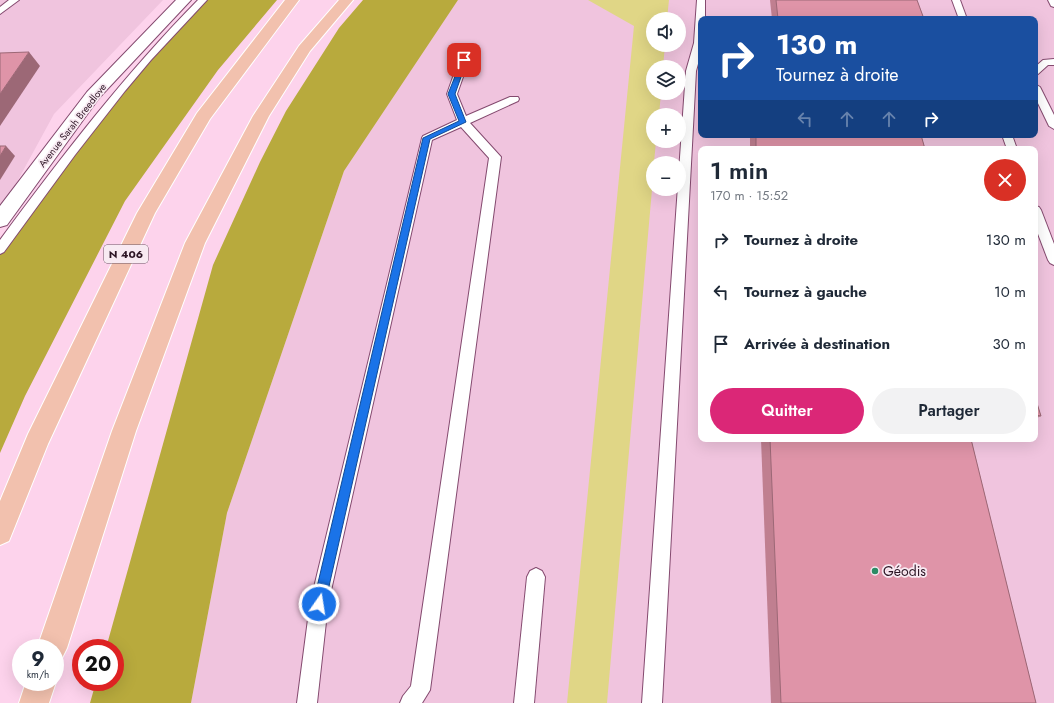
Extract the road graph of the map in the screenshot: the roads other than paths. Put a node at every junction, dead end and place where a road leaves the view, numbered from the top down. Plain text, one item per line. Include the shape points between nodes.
1 (15, 0) edge
2 (184, 0) edge
3 (203, 0) edge
4 (292, 0) edge
5 (346, 0) edge
6 (701, 0) edge
7 (956, 0) edge
8 (1052, 0) edge
9 (1054, 4) edge
10 (0, 11) edge
11 (700, 16) edge
12 (962, 16) edge
13 (698, 46) edge
14 (464, 60) dead end
15 (1054, 62) edge
16 (1038, 69) edge
17 (1038, 93) edge
18 (514, 99) dead end
19 (463, 122) junction
20 (1054, 126) edge
21 (1038, 218) edge
22 (0, 220) edge
23 (0, 249) edge
24 (1054, 260) edge
25 (0, 532) edge
26 (536, 577) dead end
27 (55, 639) edge
28 (38, 691) edge
29 (34, 703) edge
30 (307, 703) edge
31 (410, 703) edge
32 (524, 703) edge
33 (652, 703) edge

1 - 10 lane
2 - 22 main road, Avenue Sarah Breedlove via 93,95
3 - 23 lane via 184,18 91,126
4 - 25 highway, N 406 via 203,117 146,213 37,442
5 - 27 highway via 304,49 261,116 195,244 124,431
6 - 11 lane
7 - 12 lane
8 - 9 lane
13 - 33 lane via 691,71
14 - 19 lane via 452,94
15 - 16 lane via 1046,62
17 - 20 lane
18 - 19 lane
19 - 30 lane via 426,138 319,604
19 - 31 lane via 495,157 420,690
21 - 24 lane
26 - 32 lane
28 - 29 highway

